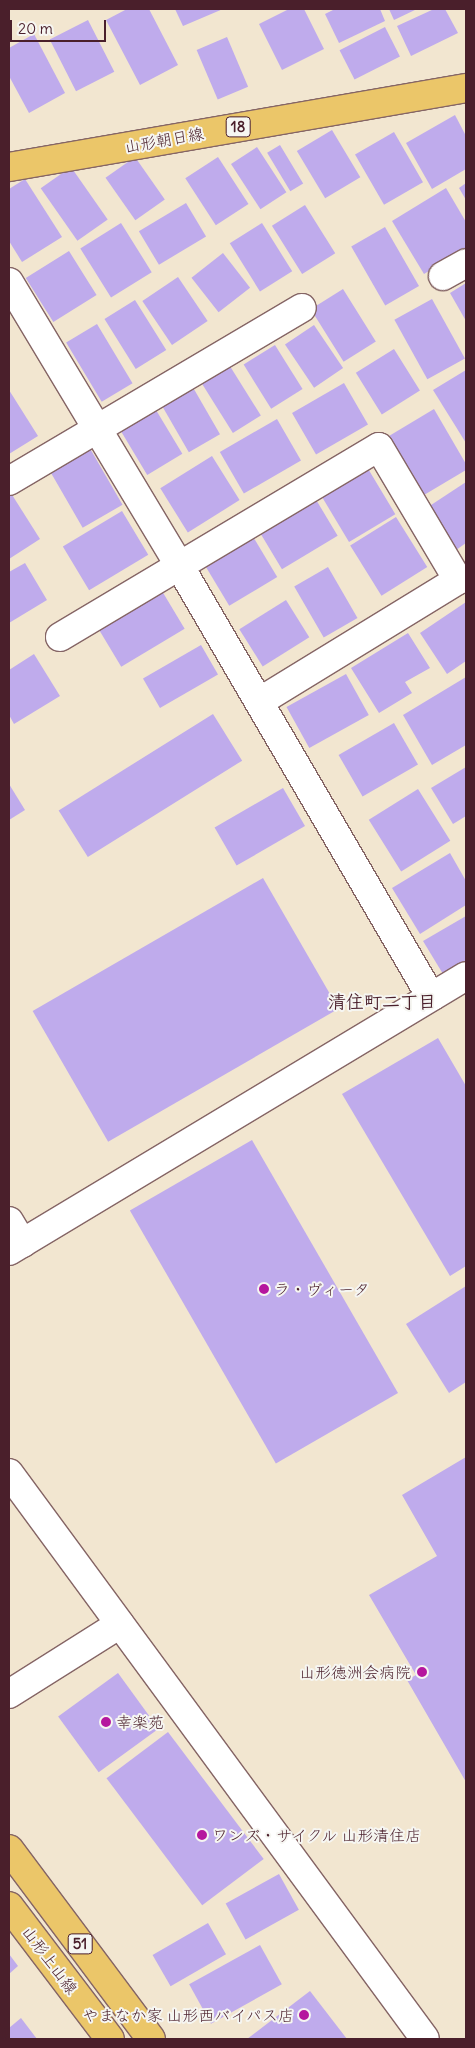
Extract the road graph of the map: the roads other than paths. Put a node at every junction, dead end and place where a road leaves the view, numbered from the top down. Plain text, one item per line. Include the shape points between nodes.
1 (466, 88) edge
2 (9, 166) edge
3 (9, 282) edge
4 (302, 308) dead end
5 (96, 429) junction
6 (9, 481) edge
7 (179, 565) junction
8 (60, 637) dead end
9 (259, 702) junction
10 (466, 976) edge
11 (431, 997) junction
12 (13, 1238) edge
13 (9, 1474) edge
14 (120, 1624) junction
15 (9, 1694) edge
16 (9, 1849) edge
17 (9, 1906) edge
18 (110, 2039) edge
19 (151, 2039) edge
20 (425, 2039) edge

1 - 2 main road, 山形朝日線 / 18
3 - 5 street
4 - 5 street
5 - 6 street
5 - 7 street
7 - 8 street
7 - 9 street
7 - 9 street via 379,447 458,580
9 - 11 street
10 - 11 street
11 - 12 street
13 - 14 street
14 - 15 street
14 - 20 street
16 - 19 main road, 山形上山線 / 51
17 - 18 main road, 山形上山線 / 51

